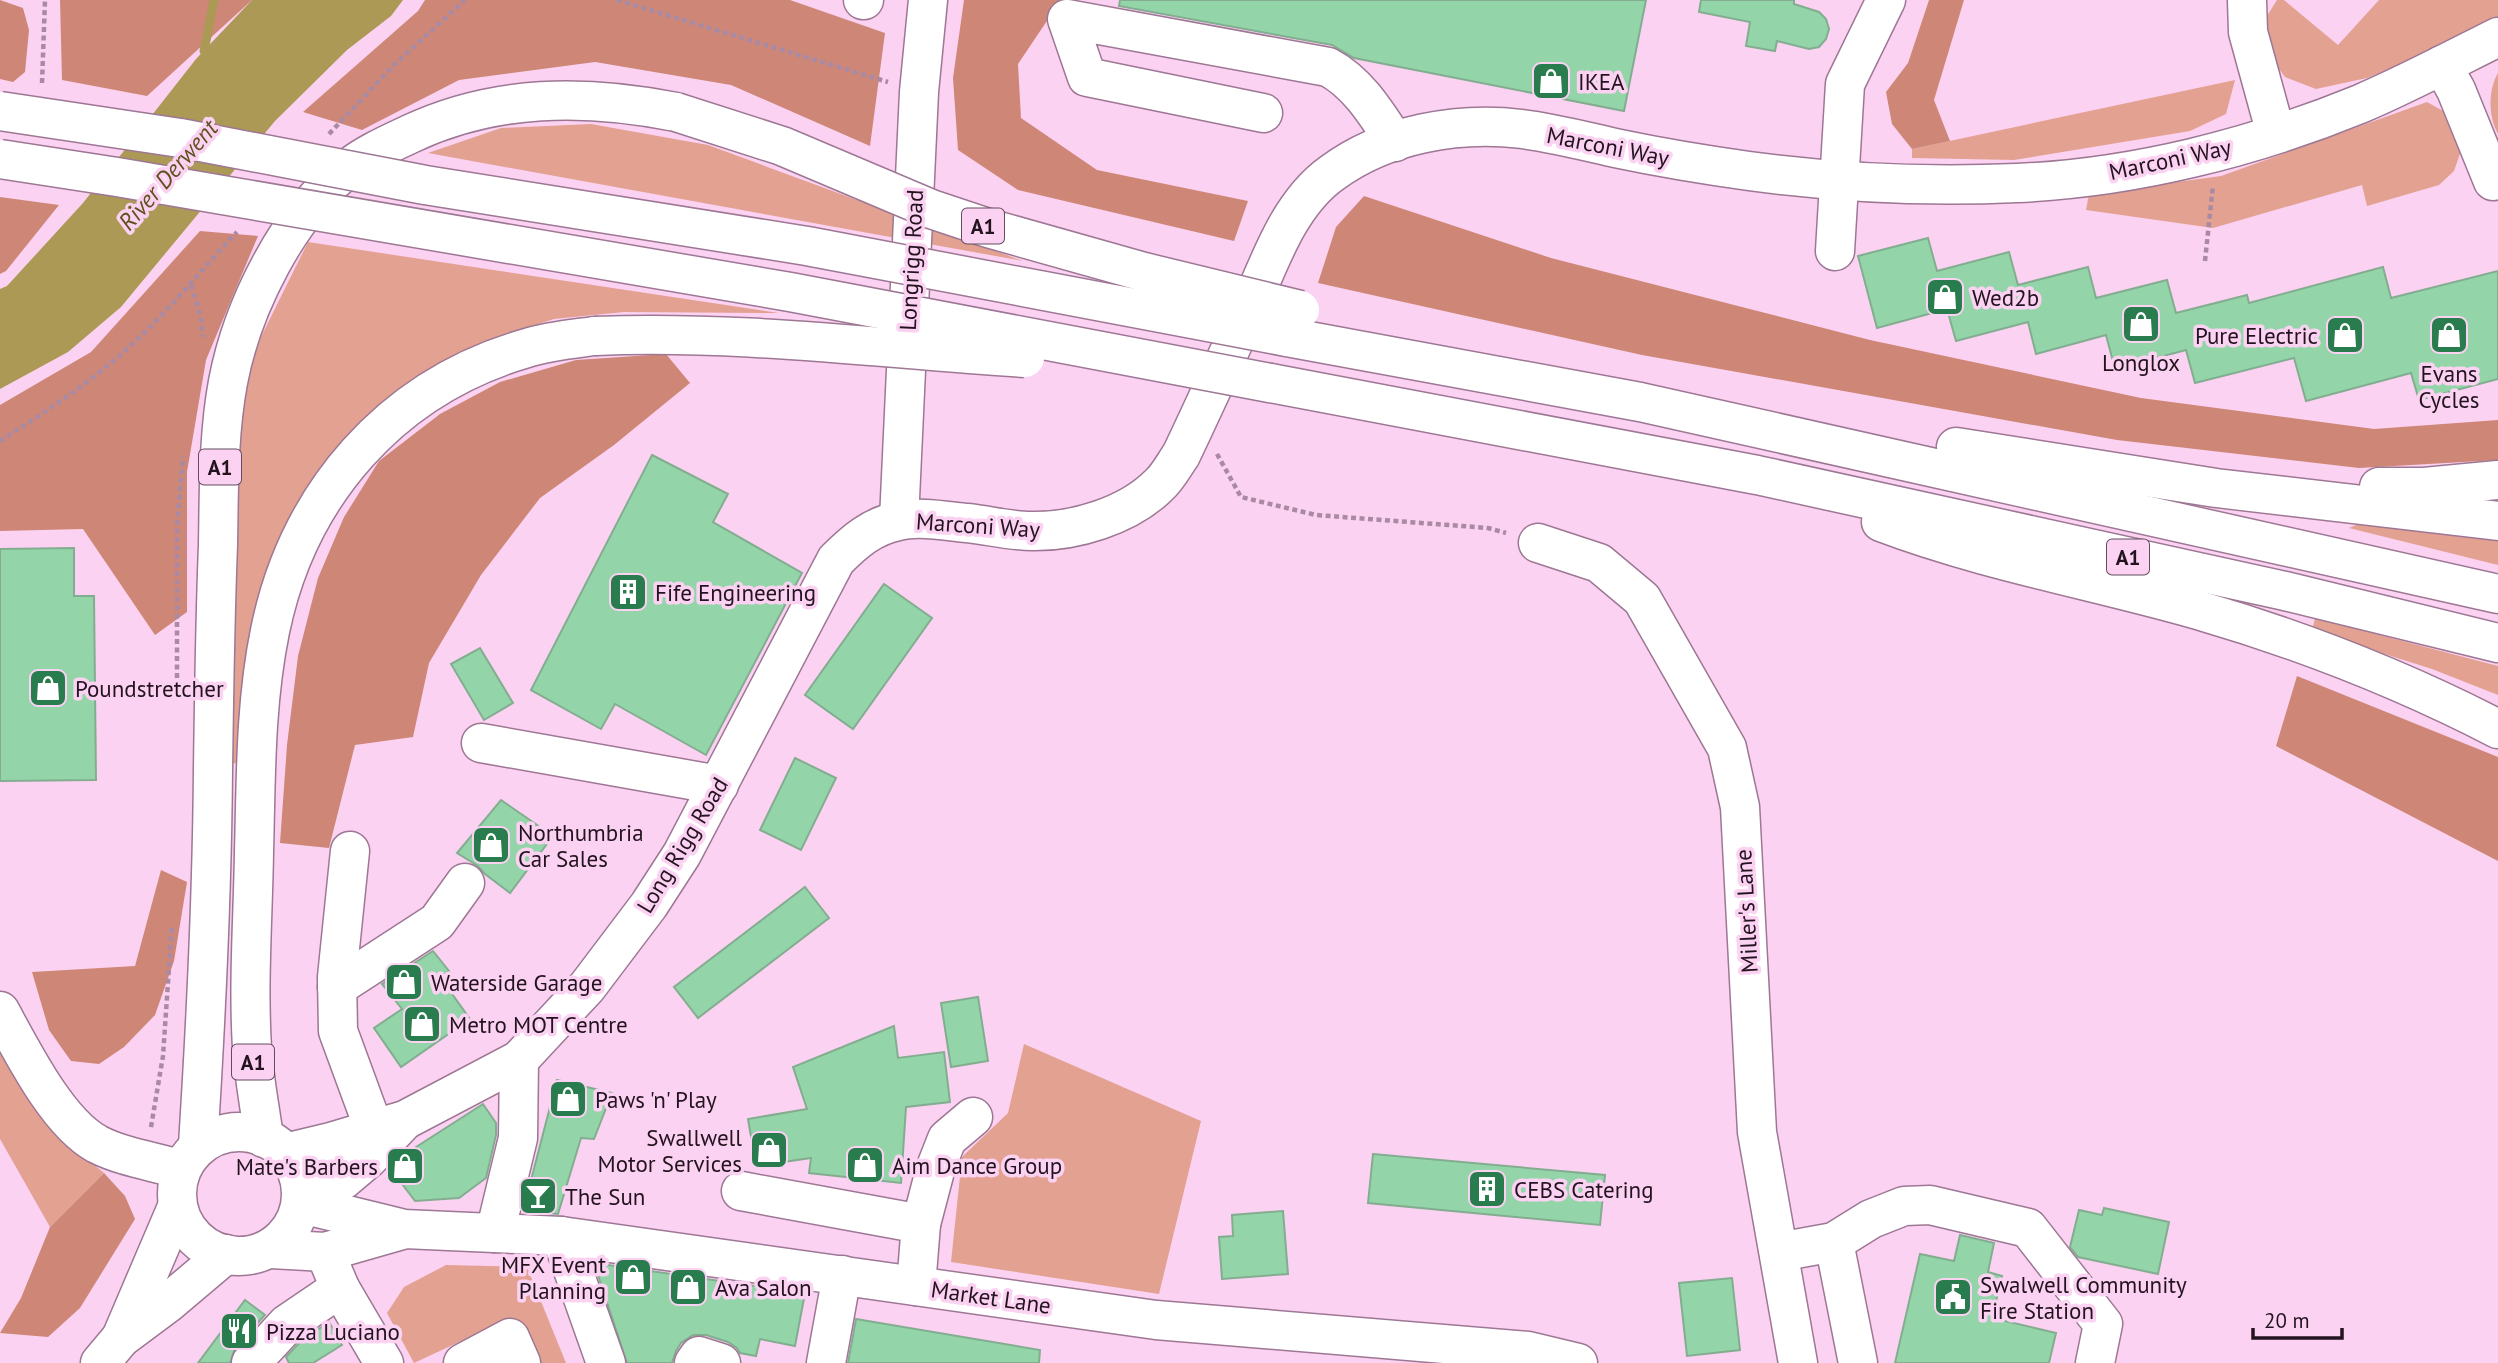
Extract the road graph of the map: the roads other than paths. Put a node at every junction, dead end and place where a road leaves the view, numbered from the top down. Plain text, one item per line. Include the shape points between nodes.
1 (928, 0) edge
2 (1886, 0) edge
3 (2247, 0) edge
4 (1068, 9) edge
5 (2498, 37) edge
6 (2442, 65) junction
7 (0, 111) edge
8 (1263, 113) dead end
9 (2276, 134) junction
10 (1395, 142) junction
11 (0, 159) edge
12 (2493, 181) dead end
13 (1839, 182) junction
14 (1835, 251) dead end
15 (1293, 323) junction
16 (1188, 368) junction
17 (1808, 439) junction
18 (1757, 475) junction
19 (2498, 480) edge
20 (2216, 488) junction
21 (900, 520) junction
22 (2498, 521) edge
23 (1538, 543) road end
24 (2498, 594) edge
25 (2498, 643) edge
26 (2498, 729) edge
27 (481, 743) dead end
28 (719, 785) junction
29 (350, 851) dead end
30 (465, 883) dead end
31 (337, 987) junction
32 (0, 1011) edge
33 (519, 1060) junction
34 (974, 1116) dead end
35 (390, 1124) junction
36 (274, 1145) junction
37 (189, 1157) junction
38 (741, 1191) dead end
39 (302, 1200) junction
40 (177, 1207) junction
41 (921, 1224) junction
42 (404, 1229) junction
43 (495, 1233) junction
44 (561, 1236) junction
45 (1834, 1242) junction
46 (271, 1249) junction
47 (325, 1252) junction
48 (1779, 1252) junction
49 (226, 1254) junction
50 (842, 1275) junction
51 (916, 1286) junction
52 (341, 1288) junction
53 (107, 1356) edge
54 (382, 1362) edge
55 (251, 1363) edge
56 (463, 1363) edge
57 (521, 1363) edge
58 (606, 1363) edge
59 (694, 1363) edge
60 (721, 1363) edge
61 (826, 1363) edge
62 (1578, 1363) edge
63 (1798, 1363) edge
64 (1858, 1363) edge
65 (2095, 1363) edge

1 - 21 main road, Longrigg Road via 919,92
2 - 13 main road via 1845,84
3 - 9 main road via 2248,32
4 - 8 main road via 1087,77
4 - 10 main road via 1328,67 1345,76
5 - 6 main road, Marconi Way
6 - 9 main road, Marconi Way via 2358,105
6 - 12 main road
7 - 15 main road, A1, bridge via 180,138 425,185
9 - 13 main road, Marconi Way via 2133,169 2065,179 1969,185
10 - 13 main road, Marconi Way via 1466,127 1524,129 1669,159
10 - 21 main road, Marconi Way via 1358,156 1307,195 1283,235 1181,455 1160,485 1139,501 1083,525 1054,530
11 - 16 main road, A1, bridge via 790,292
13 - 14 main road
15 - 17 main road, A1
15 - 37 main road, A1, bridge via 1144,272 931,209 782,146 676,112 610,101 524,101 418,130 357,162 321,195 279,250 253,298 229,380 221,442 208,996
16 - 18 main road, A1, bridge
16 - 36 main road, A1, bridge via 727,336 595,336 539,345 496,359 442,385 387,424 343,468 309,521 270,630 257,719 252,1044
17 - 20 main road via 1927,443
17 - 24 main road, A1
18 - 25 main road, A1 via 2285,591
18 - 26 main road via 1932,541 2198,610 2305,645
19 - 20 main road via 2424,487
20 - 22 main road
21 - 28 main road, Long Rigg Road via 864,534 836,560
23 - 48 main road, Miller's Lane via 1599,563 1642,599 1727,748 1740,807 1757,1132
27 - 28 main road
28 - 33 main road, Long Rigg Road via 649,905 587,987
29 - 31 main road
30 - 31 main road via 437,922
31 - 35 main road via 338,1031
32 - 37 main road via 61,1112 95,1143 114,1152
33 - 35 main road, Long Rigg Road
33 - 43 main road via 518,1138
34 - 41 main road via 947,1139
35 - 36 main road via 331,1142
35 - 39 main road via 369,1158 343,1180
36 - 37 main road via 247,1133 230,1132 213,1137
36 - 39 main road via 298,1175
37 - 40 main road via 175,1194
38 - 41 main road
39 - 42 main road, Market Lane
39 - 46 main road via 296,1225
40 - 49 main road via 193,1235
40 - 53 main road
41 - 51 main road
42 - 43 main road, Market Lane
42 - 47 main road, Market Lane
43 - 44 main road, Market Lane
44 - 50 main road, Market Lane
44 - 58 main road
45 - 48 main road
45 - 64 main road
45 - 65 main road via 1871,1219 1904,1206 1930,1205 2028,1228 2103,1324
46 - 47 main road, Market Lane
46 - 49 main road
47 - 52 main road
48 - 63 main road, Miller's Lane
49 - 53 main road
50 - 51 main road, Market Lane
50 - 61 main road
51 - 62 main road, Market Lane via 1156,1320 1528,1351
52 - 54 main road
52 - 55 main road via 287,1324
56 - 57 main road via 510,1338
59 - 60 main road via 699,1356

